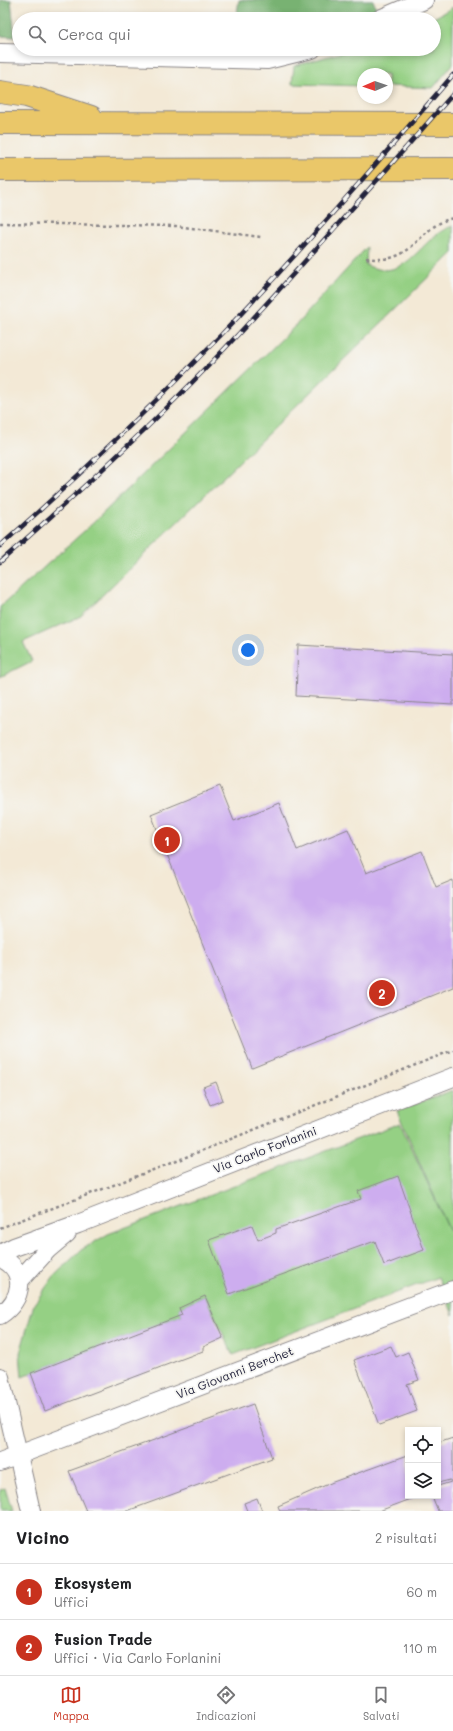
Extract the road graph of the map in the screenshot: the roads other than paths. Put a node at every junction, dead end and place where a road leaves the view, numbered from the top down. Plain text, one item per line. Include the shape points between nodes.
1 (424, 0) edge
2 (396, 12) edge
3 (0, 53) edge
4 (12, 53) edge
5 (114, 56) edge
6 (283, 56) edge
7 (0, 92) edge
8 (0, 123) edge
9 (110, 123) junction
10 (453, 124) edge
11 (453, 169) edge
12 (0, 170) edge
13 (453, 1077) edge
14 (78, 1224) junction
15 (0, 1254) edge
16 (0, 1258) edge
17 (18, 1281) junction
18 (453, 1290) edge
19 (0, 1315) edge
20 (0, 1377) edge
21 (18, 1455) junction
22 (0, 1462) edge
23 (31, 1511) edge

1 - 2 street
3 - 4 street
5 - 6 street via 267,60
7 - 9 highway via 27,96
8 - 9 highway
9 - 10 highway
11 - 12 highway
13 - 14 street, Via Carlo Forlanini
14 - 15 street, Via Carlo Forlanini
14 - 17 street, Via Carlo Forlanini via 48,1249
16 - 17 street via 6,1260 14,1269
17 - 19 street via 20,1290 16,1300
18 - 21 street, Via Giovanni Berchet
20 - 21 street
21 - 22 street, Via Giovanni Berchet
21 - 23 street

